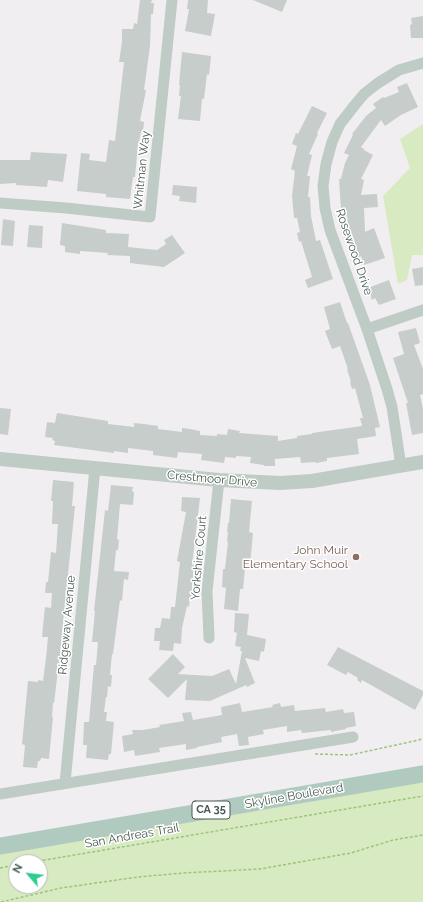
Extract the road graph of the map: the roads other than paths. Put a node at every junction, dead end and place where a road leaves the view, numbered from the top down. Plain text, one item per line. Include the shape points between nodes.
1 (172, 0) edge
2 (423, 63) edge
3 (0, 203) edge
4 (423, 310) edge
5 (367, 329) junction
6 (0, 459) edge
7 (423, 462) edge
8 (401, 466) junction
9 (95, 468) junction
10 (219, 480) junction
11 (209, 638) dead end
12 (353, 737) dead end
13 (423, 774) edge
14 (65, 784) junction
15 (0, 794) edge
16 (0, 846) edge

1 - 3 street, Whitman Way via 150,217
2 - 5 street, Rosewood Drive via 400,70 364,94 340,124 326,164 323,186 330,230
4 - 5 street
5 - 8 street, Rosewood Drive via 392,407
6 - 9 street, Crestmoor Drive
7 - 8 street, Crestmoor Drive
8 - 10 street, Crestmoor Drive via 312,481 273,483
9 - 10 street, Crestmoor Drive
9 - 14 street, Ridgeway Avenue
10 - 11 street, Yorkshire Court via 207,591
12 - 14 street
13 - 16 main road, Skyline Boulevard / CA 35
14 - 15 street

